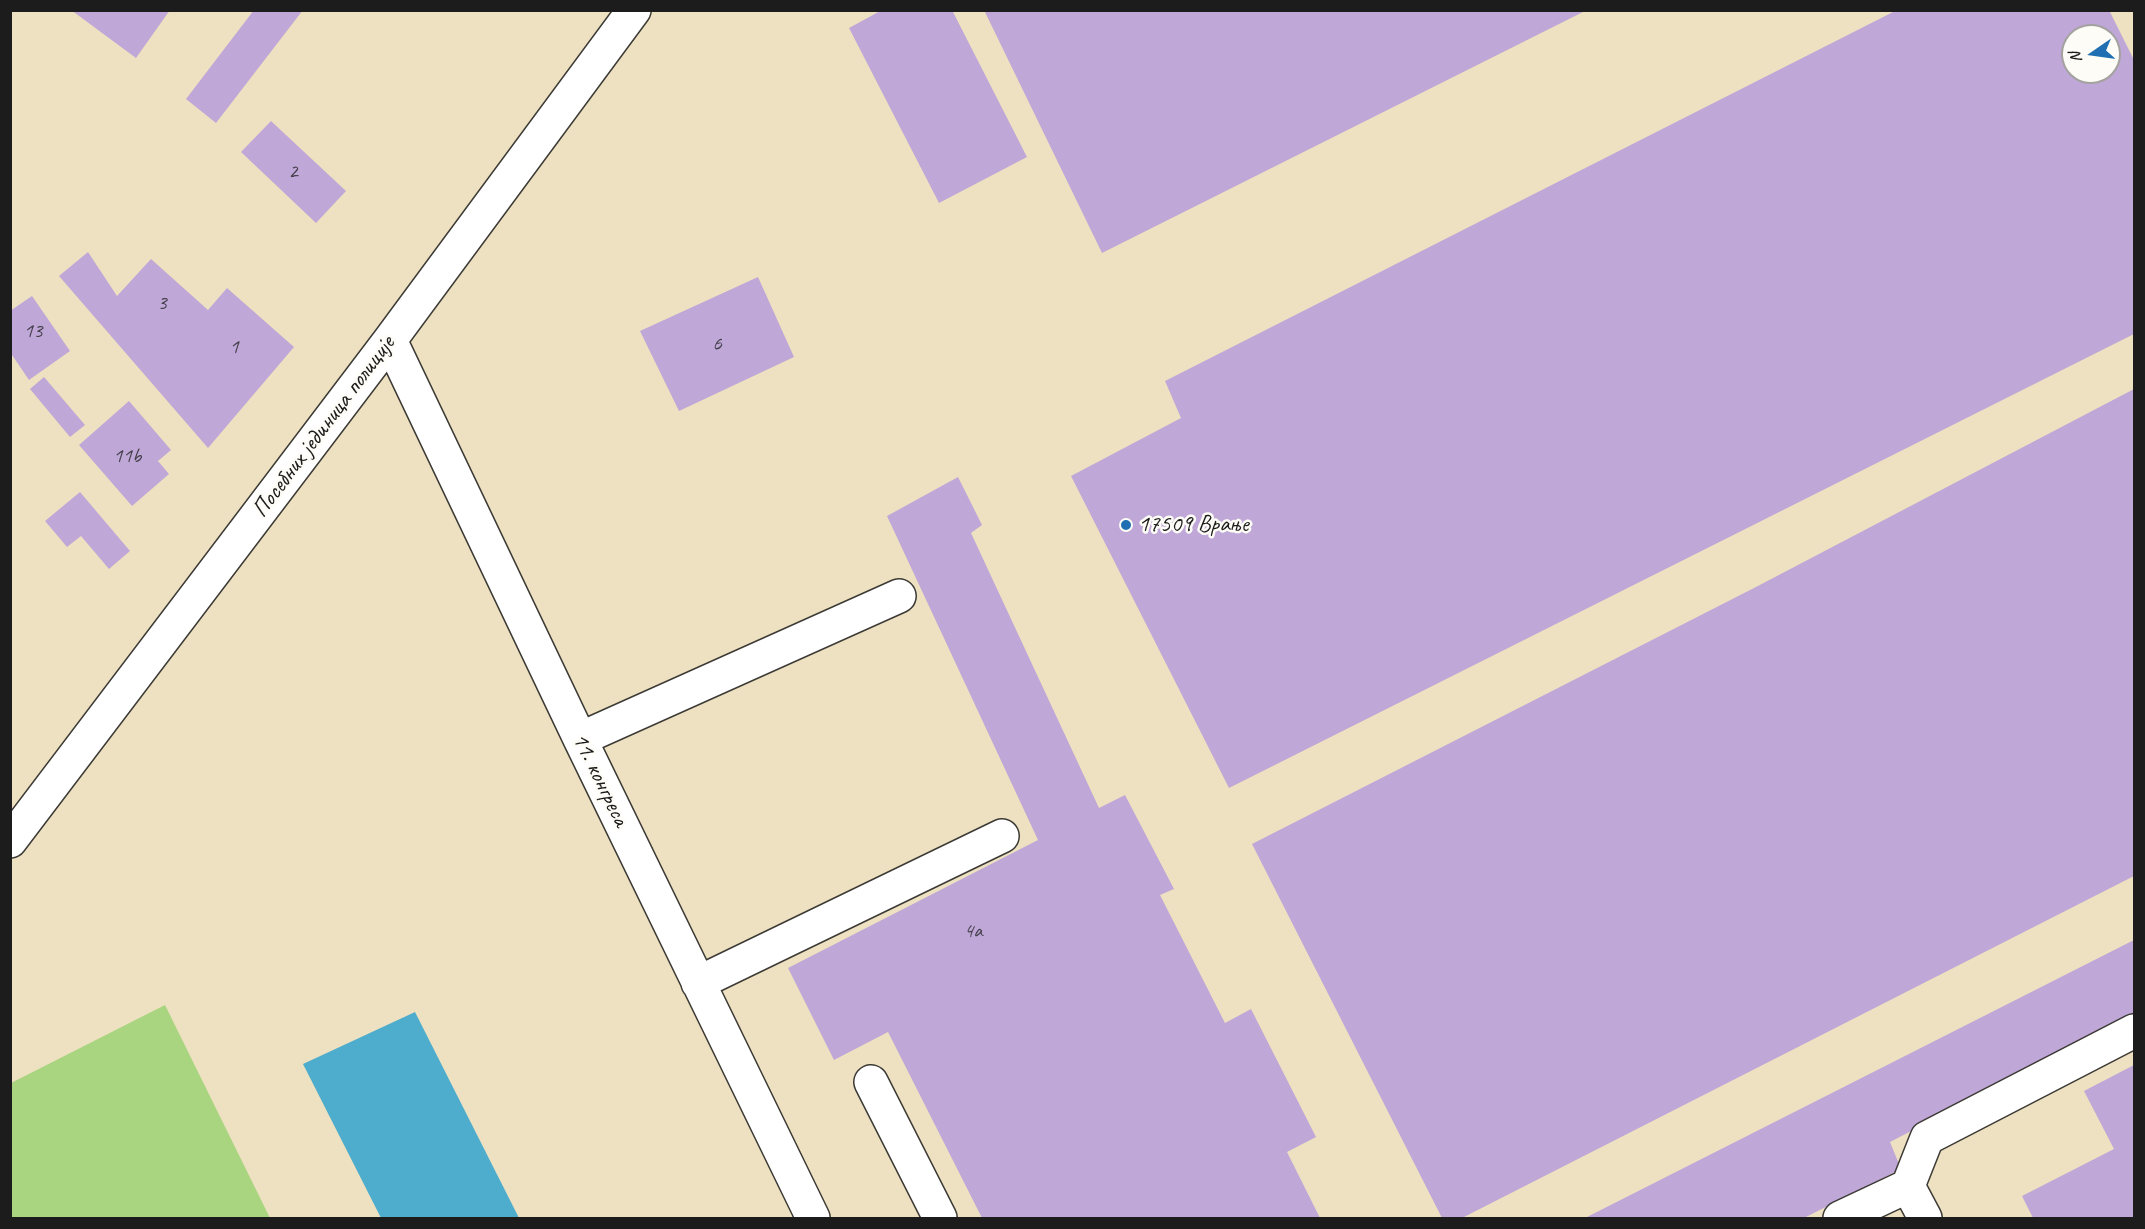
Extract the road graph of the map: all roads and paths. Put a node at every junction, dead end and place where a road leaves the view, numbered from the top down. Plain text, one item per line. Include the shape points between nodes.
1 (634, 10) edge
2 (390, 340) junction
3 (899, 596) dead end
4 (580, 739) junction
5 (1002, 836) dead end
6 (10, 841) edge
7 (698, 983) junction
8 (2134, 1031) edge
9 (871, 1082) dead end
10 (1908, 1186) junction
11 (813, 1218) edge
12 (940, 1218) edge
13 (1840, 1218) edge
14 (1925, 1218) edge

1 - 2 street, Посебних јединица полиције
2 - 4 street, 11. конгреса
2 - 6 street, Посебних јединица полиције
3 - 4 street
4 - 7 street, 11. конгреса
5 - 7 street
7 - 11 street, 11. конгреса
8 - 10 street via 1927,1138
9 - 12 street
10 - 13 street
10 - 14 street

